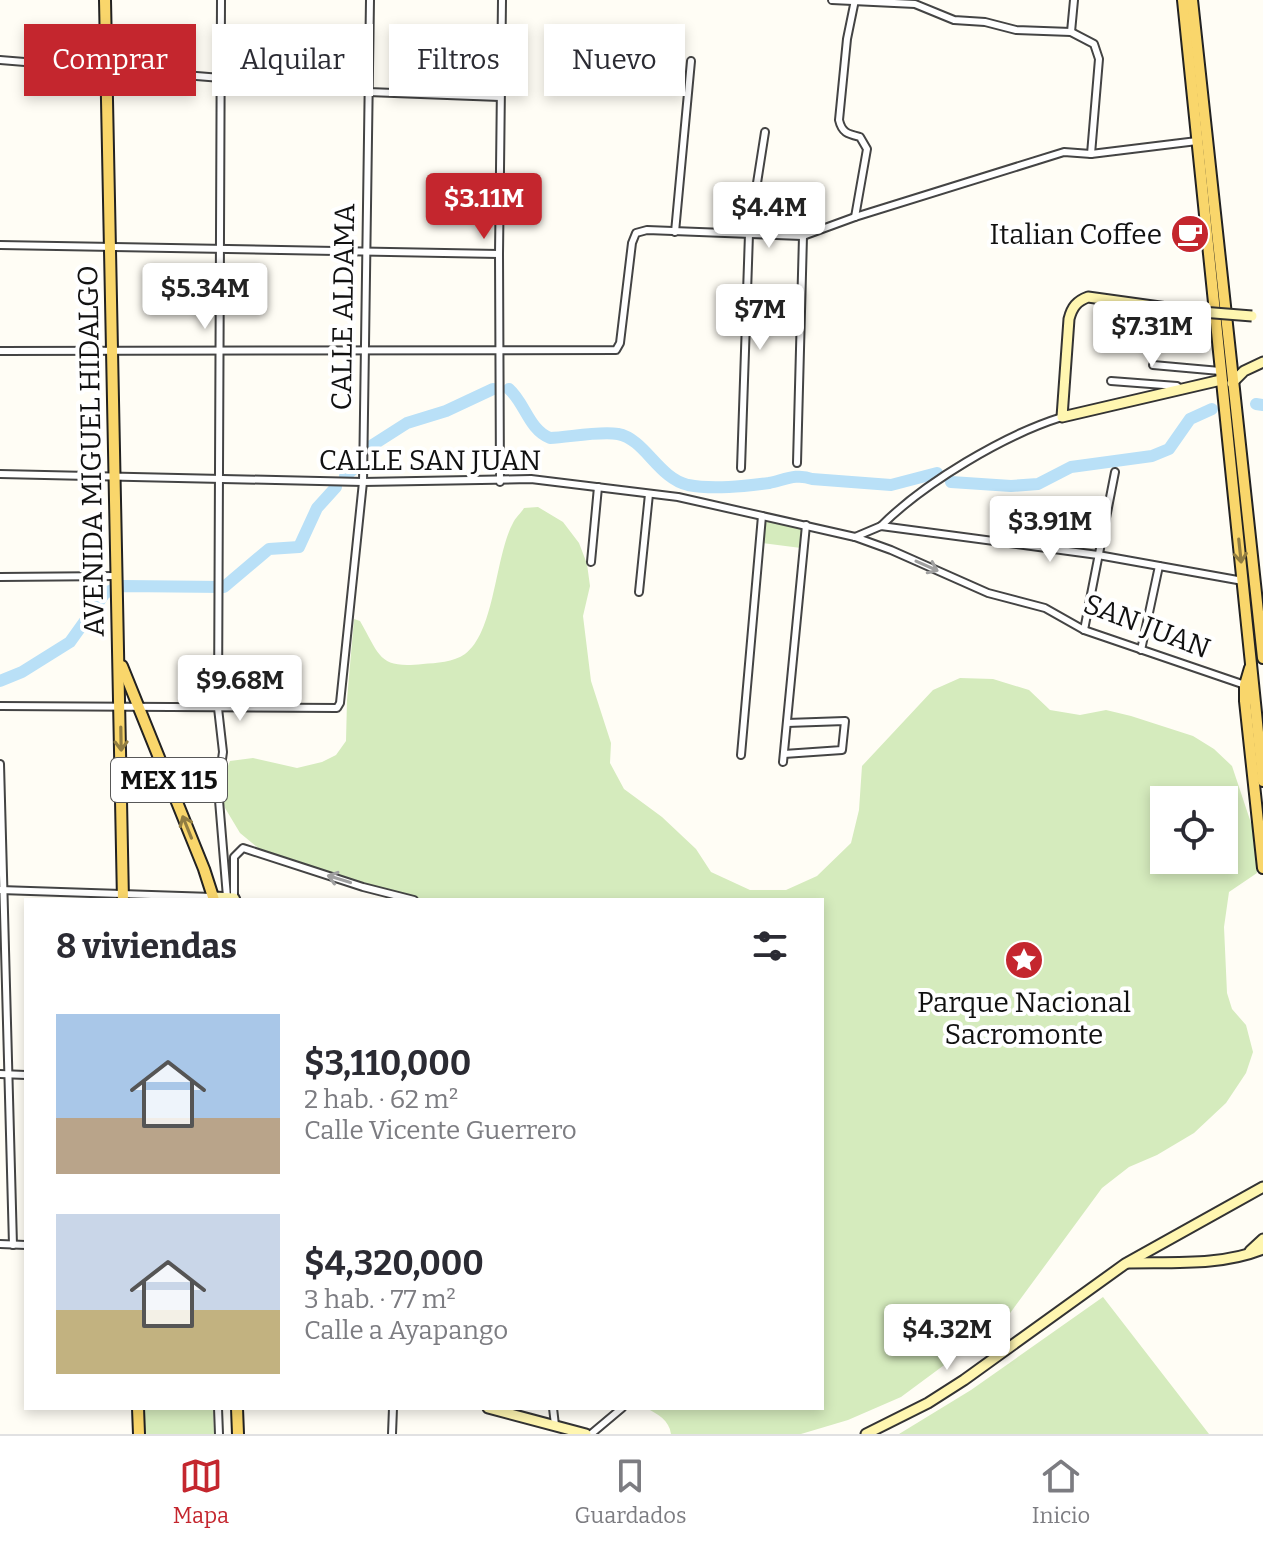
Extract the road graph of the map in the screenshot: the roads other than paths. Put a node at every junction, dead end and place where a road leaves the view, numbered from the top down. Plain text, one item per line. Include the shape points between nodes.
1 (105, 0) edge
2 (221, 0) edge
3 (370, 0) edge
4 (502, 0) edge
5 (832, 0) edge
6 (1074, 0) edge
7 (1183, 0) edge
8 (1192, 0) edge
9 (855, 1) edge
10 (105, 24) edge
11 (221, 24) edge
12 (369, 24) edge
13 (1071, 32) junction
14 (0, 60) edge
15 (691, 61) dead end
16 (24, 62) edge
17 (373, 92) edge
18 (107, 96) edge
19 (221, 96) edge
20 (368, 96) edge
21 (500, 97) junction
22 (765, 132) dead end
23 (1197, 141) junction
24 (1091, 154) junction
25 (855, 217) junction
26 (675, 232) junction
27 (749, 234) junction
28 (803, 236) junction
29 (0, 245) edge
30 (110, 247) junction
31 (220, 250) junction
32 (365, 250) junction
33 (499, 254) junction
34 (1258, 316) edge
35 (366, 348) junction
36 (499, 348) junction
37 (112, 349) junction
38 (220, 349) junction
39 (0, 351) edge
40 (1263, 362) edge
41 (1153, 365) dead end
42 (1224, 378) junction
43 (1111, 381) dead end
44 (1182, 390) junction
45 (1062, 417) junction
46 (797, 463) dead end
47 (741, 468) dead end
48 (1115, 472) dead end
49 (0, 474) edge
50 (114, 477) junction
51 (218, 478) junction
52 (363, 482) junction
53 (500, 482) junction
54 (598, 487) junction
55 (649, 494) junction
56 (762, 516) junction
57 (806, 525) junction
58 (881, 526) junction
59 (855, 537) junction
60 (1098, 555) junction
61 (591, 562) dead end
62 (1159, 566) junction
63 (0, 577) edge
64 (116, 580) junction
65 (1243, 581) junction
66 (639, 592) dead end
67 (1084, 630) junction
68 (1141, 650) junction
69 (1257, 660) edge
70 (120, 661) junction
71 (1245, 685) junction
72 (0, 706) edge
73 (218, 708) junction
74 (120, 709) junction
75 (141, 709) junction
76 (787, 723) junction
77 (741, 755) dead end
78 (0, 764) edge
79 (1263, 781) edge
80 (1263, 868) edge
81 (1, 890) edge
82 (123, 897) edge
83 (214, 898) edge
84 (231, 898) edge
85 (231, 898) edge
86 (406, 898) edge
87 (4, 1074) edge
88 (24, 1075) edge
89 (1263, 1187) edge
90 (1263, 1239) edge
91 (0, 1244) edge
92 (13, 1245) junction
93 (24, 1245) edge
94 (1263, 1249) edge
95 (1244, 1256) junction
96 (1263, 1259) edge
97 (1125, 1264) junction
98 (138, 1410) edge
99 (218, 1410) edge
100 (237, 1410) edge
101 (393, 1410) edge
102 (496, 1410) edge
103 (553, 1410) edge
104 (619, 1410) edge
105 (555, 1425) junction
106 (139, 1434) edge
107 (219, 1434) edge
108 (238, 1434) edge
109 (392, 1434) edge
110 (588, 1434) edge
111 (866, 1434) edge

1 - 10 main road, AVENIDA MIGUEL HIDALGO / MEX 115
2 - 11 street
3 - 12 street, CALLE ALDAMA
4 - 21 street
5 - 9 street
6 - 13 street
7 - 23 main road
8 - 42 main road
9 - 13 street via 915,4 954,20 1016,30
9 - 25 street via 839,120 846,134 860,137 867,149
13 - 24 street via 1094,44 1099,59
14 - 16 street
15 - 26 street
17 - 21 street
18 - 30 main road, AVENIDA MIGUEL HIDALGO / MEX 115
19 - 31 street
20 - 32 street, CALLE ALDAMA
21 - 33 street
22 - 27 street
23 - 24 street
23 - 42 main road
24 - 25 street via 1064,152
25 - 28 street
26 - 27 street
26 - 36 street via 636,233 618,349
27 - 28 street
27 - 47 street
28 - 46 street
29 - 30 street
30 - 31 street
30 - 37 main road, AVENIDA MIGUEL HIDALGO / MEX 115
31 - 32 street
31 - 38 street
32 - 33 street
32 - 35 street, CALLE ALDAMA
33 - 36 street
34 - 45 main road, bridge via 1088,297 1079,301 1069,319
35 - 36 street
35 - 38 street
35 - 52 street, CALLE ALDAMA
36 - 53 street
37 - 38 street
37 - 39 street
37 - 50 main road, AVENIDA MIGUEL HIDALGO / MEX 115
38 - 51 street
40 - 42 main road
41 - 42 street
42 - 44 main road
42 -> 65 main road
42 - 69 main road
43 - 44 street
44 - 45 main road
45 - 58 street via 978,457 911,499
48 - 60 street
49 - 50 street, CALLE SAN JUAN
50 - 51 street, CALLE SAN JUAN
50 - 64 main road, AVENIDA MIGUEL HIDALGO / MEX 115
51 - 52 street, CALLE SAN JUAN
51 - 73 street
52 - 53 street, CALLE SAN JUAN
52 - 73 street, CALLE ALDAMA via 337,708
53 - 54 street, CALLE SAN JUAN via 531,479
54 - 55 street, CALLE SAN JUAN
54 - 61 street
55 - 56 street, CALLE SAN JUAN
55 - 66 street
56 - 57 street, CALLE SAN JUAN
56 - 77 street
57 - 59 street, CALLE SAN JUAN
57 - 76 street
58 - 59 street
58 - 60 street
59 -> 67 street, SAN JUAN via 988,593 1045,608
60 - 62 street
60 - 67 street
62 - 65 street
62 - 68 street
63 - 64 street
64 - 70 main road, AVENIDA MIGUEL HIDALGO / MEX 115
65 - 69 main road
67 - 68 street, SAN JUAN
68 - 71 street, SAN JUAN
69 - 71 main road
69 - 79 main road
70 - 74 main road, AVENIDA MIGUEL HIDALGO / MEX 115
70 - 75 main road, MEX 115
71 - 80 main road
72 - 74 street
73 - 75 street
73 - 84 street via 223,752 218,788
74 - 75 street
74 -> 82 main road, AVENIDA MIGUEL HIDALGO / MEX 115
83 -> 75 main road, MEX 115
76 - 76 street via 783,758 842,750 845,721
78 - 81 street
81 - 82 street
81 - 87 street
82 - 83 street
86 -> 85 street via 243,848 234,857
87 - 88 street
87 - 92 street
89 - 97 main road
90 - 95 main road
91 - 92 street
92 - 93 street
94 - 95 main road
95 - 96 main road
95 - 97 main road
97 - 111 main road via 964,1380
98 - 106 main road
99 - 107 street
100 - 108 main road
101 - 109 street
102 - 105 main road
103 - 105 street
104 - 110 street
105 - 110 main road

